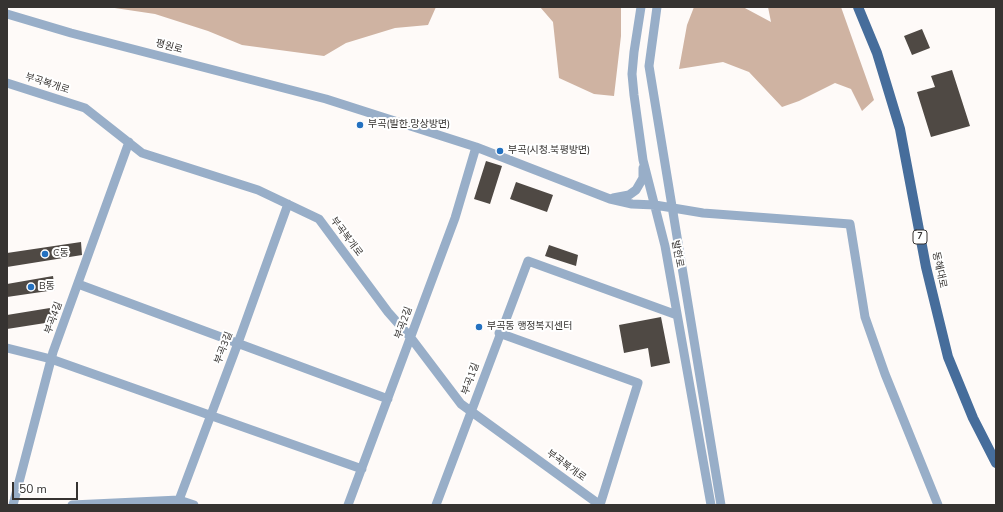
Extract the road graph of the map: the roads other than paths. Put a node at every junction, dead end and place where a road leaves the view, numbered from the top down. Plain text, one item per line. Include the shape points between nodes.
1 (641, 7) edge
2 (657, 7) edge
3 (858, 7) edge
4 (7, 14) edge
5 (7, 83) edge
6 (129, 142) junction
7 (476, 147) junction
8 (643, 160) junction
9 (610, 199) junction
10 (288, 204) junction
11 (655, 205) junction
12 (672, 208) junction
13 (78, 284) junction
14 (677, 315) junction
15 (499, 333) junction
16 (411, 338) junction
17 (238, 343) junction
18 (7, 348) edge
19 (51, 359) junction
20 (388, 399) junction
21 (470, 411) junction
22 (210, 416) junction
23 (996, 463) edge
24 (362, 469) junction
25 (179, 500) junction
26 (13, 505) edge
27 (72, 505) edge
28 (194, 505) edge
29 (348, 505) edge
30 (436, 505) edge
31 (600, 505) edge
32 (711, 505) edge
33 (721, 505) edge
34 (938, 505) edge

1 - 8 street, 발한로 via 632,74
2 - 12 street, 발한로 via 649,66
3 - 23 main road, 동해대로 / 7 via 877,53 900,129 926,267 948,357 973,418
4 - 7 street, 평원로 via 326,99
5 - 6 street, 부곡복개로 via 85,108
6 - 10 street, 부곡복개로 via 142,153 258,190
6 - 13 street, 부곡4길
7 - 9 street, 평원로
7 - 16 street, 부곡2길 via 455,218
8 - 9 street via 643,178 636,190 629,195
8 - 11 street, 발한로
9 - 11 street, 평원로 via 632,204
10 - 16 street, 부곡복개로 via 319,219 388,312
10 - 17 street, 부곡3길
11 - 12 street, 평원로
11 - 14 street, 발한로
12 - 33 street, 발한로
12 - 34 street, 평원로 via 703,213 850,224 865,317
13 - 17 street
13 - 19 street, 부곡4길
14 - 15 street, 부곡1길 via 528,261
14 - 32 street, 발한로
15 - 21 street, 부곡1길
15 - 31 street via 638,383
16 - 20 street, 부곡2길
16 - 21 street, 부곡복개로 via 461,404
17 - 20 street
17 - 22 street, 부곡3길
18 - 19 street
19 - 22 street
19 - 26 street, 부곡4길
20 - 24 street, 부곡2길
21 - 30 street, 부곡1길
21 - 31 street, 부곡복개로
22 - 24 street
22 - 25 street, 부곡3길
24 - 29 street, 부곡2길
25 - 27 street
25 - 28 street

